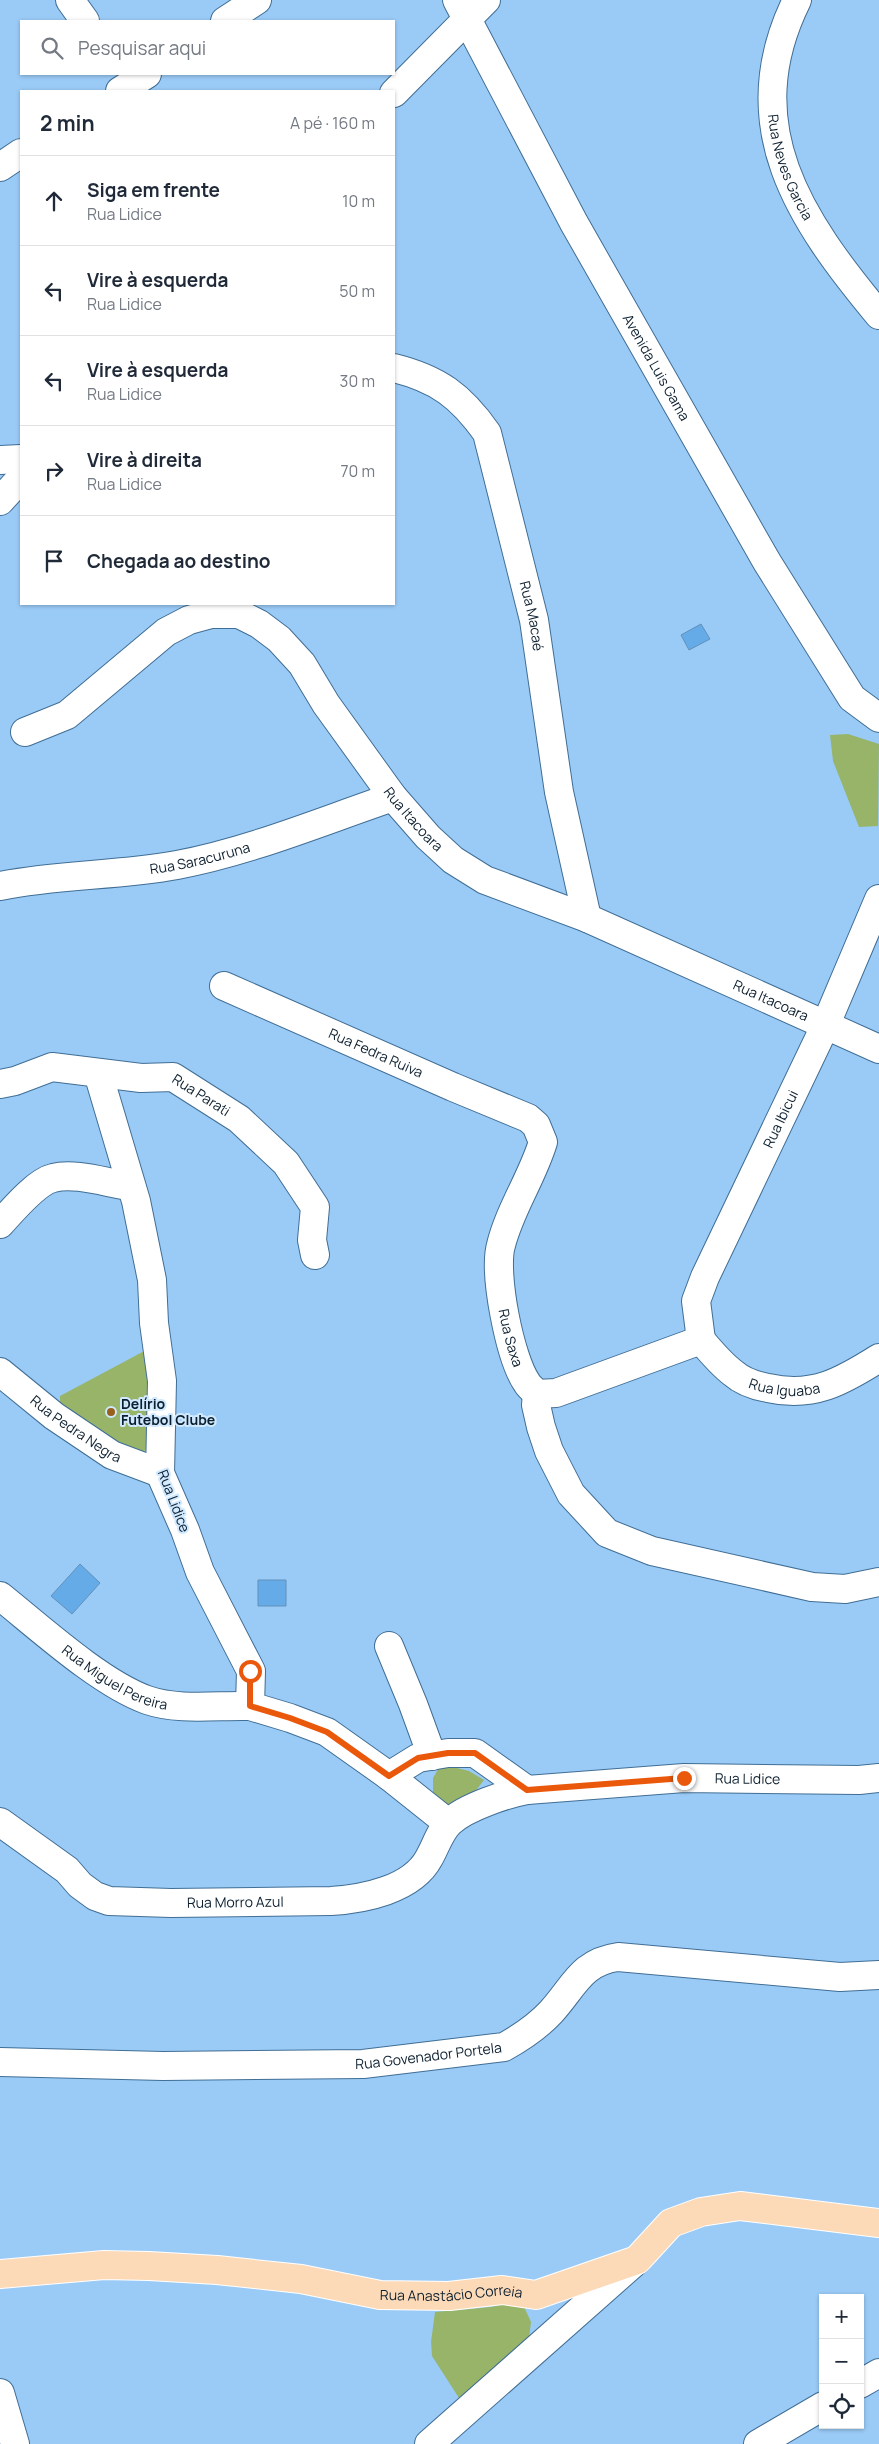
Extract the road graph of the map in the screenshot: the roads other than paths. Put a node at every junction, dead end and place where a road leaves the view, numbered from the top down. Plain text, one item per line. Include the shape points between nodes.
1 (70, 0) edge
2 (257, 0) edge
3 (797, 0) edge
4 (470, 6) edge
5 (85, 20) edge
6 (227, 20) edge
7 (395, 93) edge
8 (20, 153) edge
9 (0, 167) edge
10 (879, 316) edge
11 (395, 368) edge
12 (20, 459) edge
13 (0, 460) edge
14 (20, 479) edge
15 (0, 501) edge
16 (879, 718) edge
17 (25, 732) dead end
18 (393, 797) junction
19 (0, 886) edge
20 (879, 899) edge
21 (587, 918) junction
22 (224, 986) dead end
23 (826, 1024) junction
24 (879, 1050) edge
25 (98, 1073) junction
26 (0, 1084) edge
27 (528, 1118) joint
28 (130, 1186) junction
29 (0, 1224) edge
30 (315, 1256) dead end
31 (701, 1340) junction
32 (879, 1358) edge
33 (0, 1372) edge
34 (537, 1394) junction
35 (160, 1473) junction
36 (879, 1582) edge
37 (0, 1596) edge
38 (389, 1646) dead end
39 (250, 1706) junction
40 (432, 1756) junction
41 (389, 1776) junction
42 (879, 1778) edge
43 (527, 1790) junction
44 (454, 1818) junction
45 (0, 1822) edge
46 (879, 1975) edge
47 (0, 2044) edge
48 (12, 2062) edge
49 (879, 2223) edge
50 (637, 2260) junction
51 (0, 2274) edge
52 (879, 2373) edge
53 (864, 2382) edge
54 (0, 2393) edge
55 (819, 2408) edge
56 (15, 2444) edge
57 (429, 2444) edge
58 (758, 2444) edge

1 - 5 street
2 - 6 street
3 - 10 street, Rua Neves Garcia via 784,27 772,88 781,160 810,224
4 - 7 street
4 - 16 street, Avenida Luis Gama via 574,223 767,562 852,698
8 - 9 street
11 - 21 street, Rua Macaé via 420,375 451,391 487,433 534,620 559,792
12 - 13 street
14 - 15 street
17 - 18 street, Rua Itacoara via 68,715 166,632 189,620 211,614 239,614 279,639 302,664 326,704
18 - 19 street, Rua Saracuruna via 212,857 138,872
18 - 21 street, Rua Itacoara via 453,860 485,880
20 - 23 street, Rua Ibicui
21 - 23 street, Rua Itacoara
22 - 27 street, Rua Fedra Ruiva
23 - 24 street, Rua Itacoara
23 - 31 street, Rua Ibicui via 705,1277 696,1301
25 - 26 street, Rua Parati via 52,1067
25 - 28 street, Rua Lidice
25 - 30 street, Rua Parati via 141,1078 174,1077 239,1119 286,1163 316,1207 312,1240
27 - 34 street, Rua Saxa via 536,1125 543,1142 510,1218 500,1247 500,1265 505,1316 513,1350 527,1383
28 - 29 street via 83,1177 52,1178 35,1189
28 - 35 street, Rua Lidice via 152,1280 162,1381
31 - 32 street, Rua Iguaba via 734,1375 760,1387 789,1393 821,1389 849,1377
31 - 34 street via 556,1393
33 - 35 street, Rua Pedra Negra via 54,1416 112,1455
34 - 36 street via 536,1404 549,1451 571,1494 607,1533 652,1551 812,1587 845,1589
35 - 39 street, Rua Lidice via 200,1572 250,1671
37 - 39 street, Rua Miguel Pereira via 111,1681 147,1700 183,1706
38 - 40 street
39 - 41 street via 327,1732
40 - 41 street via 418,1758
40 - 43 street via 475,1753
41 - 44 street
42 - 43 street, Rua Lidice via 684,1778
43 - 44 street, Rua Lidice via 509,1794
44 - 45 street, Rua Morro Azul via 429,1860 416,1874 386,1892 331,1901 161,1903 123,1903 95,1896 67,1870
46 - 48 street, Rua Govenador Portela via 840,1977 618,1957 602,1959 580,1974 552,2011 522,2038 504,2046 363,2064 163,2066
47 - 48 street
49 - 50 main road, Rua Anastácio Correia via 740,2206 701,2212 671,2224
50 - 51 main road, Rua Anastácio Correia via 536,2295 502,2290 449,2296 380,2296 301,2279 149,2266 104,2265
50 - 57 street
52 - 53 street
54 - 56 street
55 - 58 street

